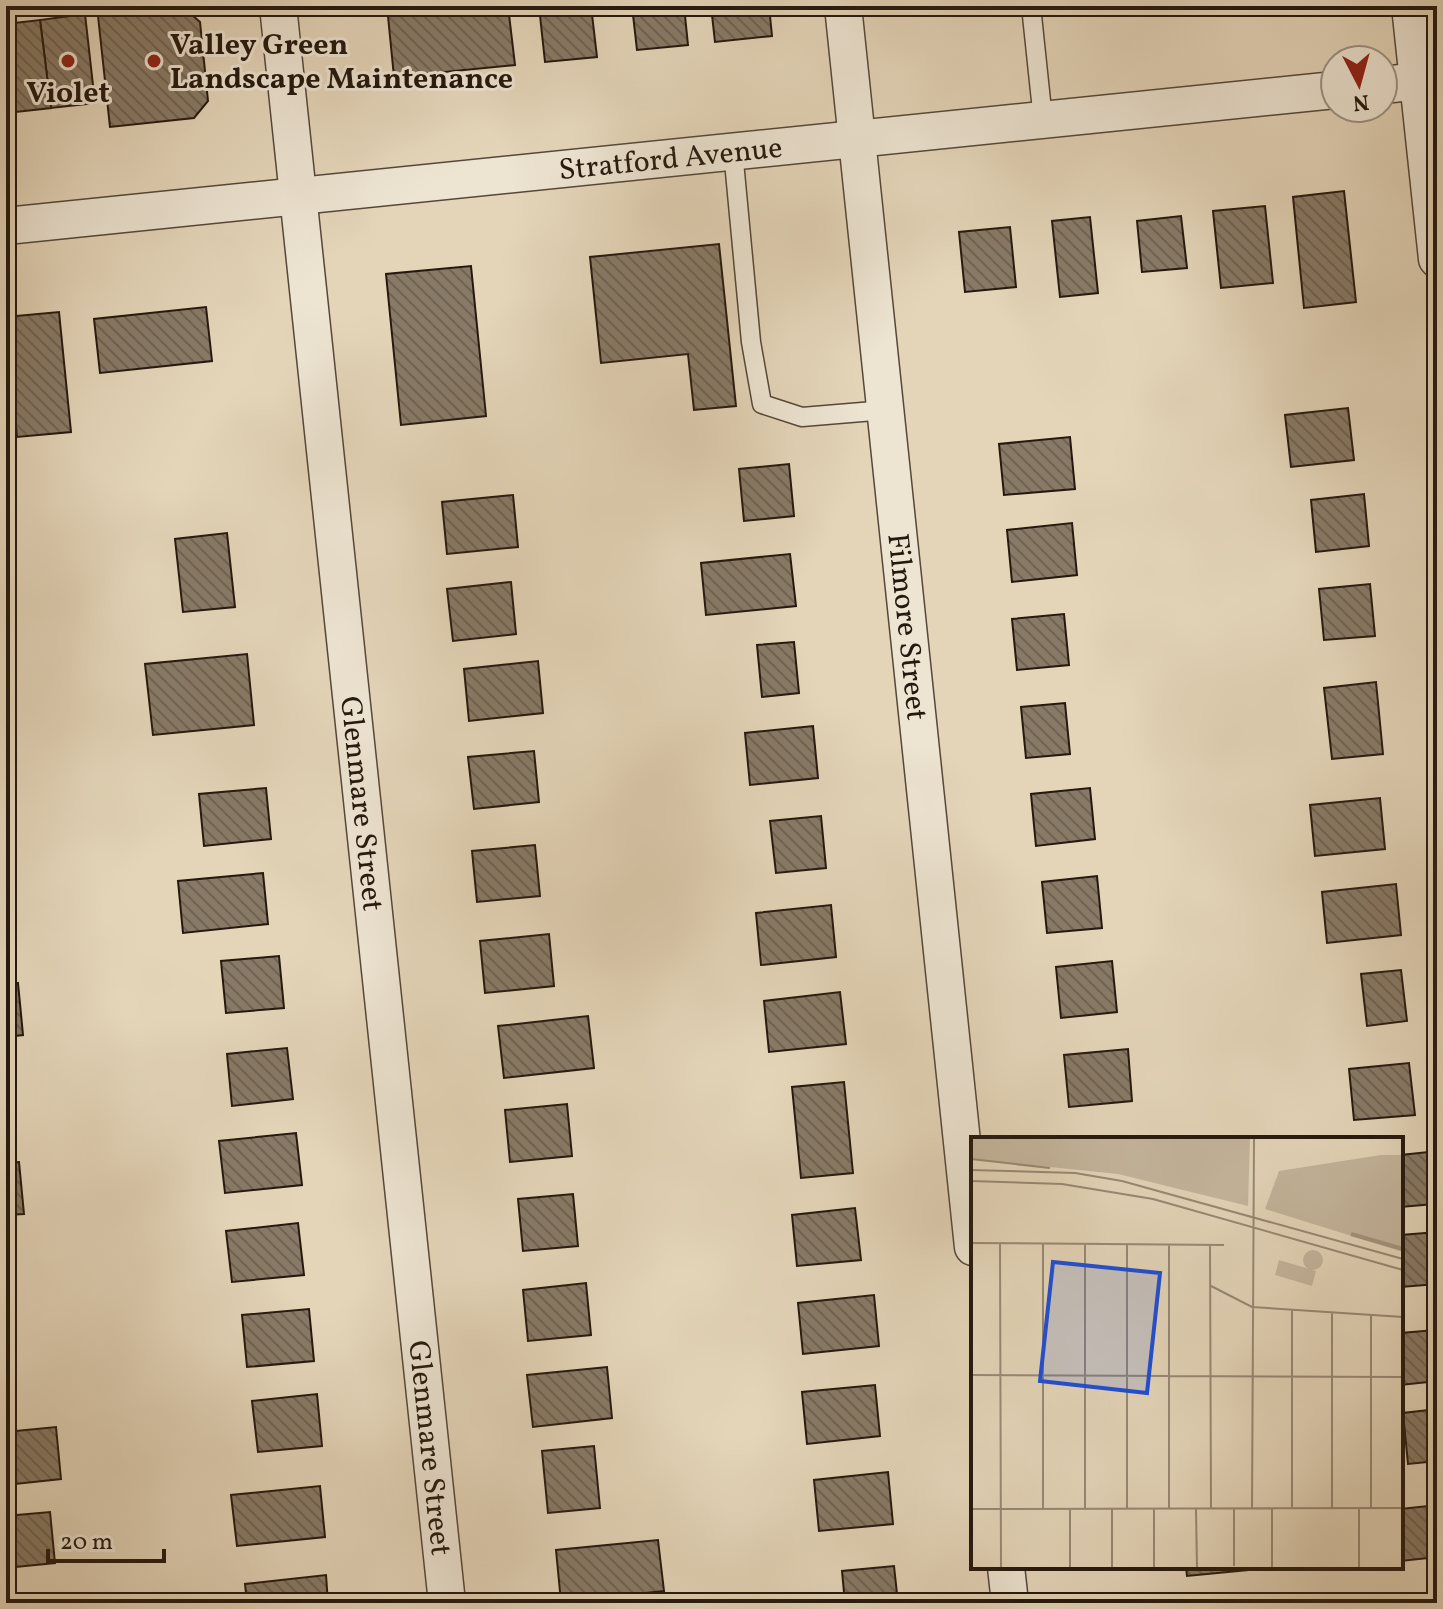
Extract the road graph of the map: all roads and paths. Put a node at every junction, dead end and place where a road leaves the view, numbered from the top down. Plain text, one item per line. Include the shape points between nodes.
1 (278, 6) edge
2 (843, 6) edge
3 (1031, 6) edge
4 (1410, 6) edge
5 (1413, 82) edge
6 (1319, 92) edge
7 (1043, 120) junction
8 (857, 139) junction
9 (733, 151) junction
10 (298, 196) junction
11 (6, 226) edge
12 (1437, 259) edge
13 (886, 410) junction
14 (971, 1228) edge
15 (1006, 1569) edge
16 (447, 1603) edge
17 (1010, 1603) edge

1 - 10 street, Glenmare Street
2 - 8 street, Filmore Street
3 - 7 lane
4 - 5 street
5 - 12 street
6 - 7 street, Stratford Avenue
7 - 8 street, Stratford Avenue
8 - 9 street, Stratford Avenue
8 - 13 street, Filmore Street
9 - 10 street, Stratford Avenue
9 - 13 lane via 762,404 802,417
10 - 11 street, Stratford Avenue
10 - 16 street, Glenmare Street
13 - 14 street, Filmore Street
15 - 17 street

